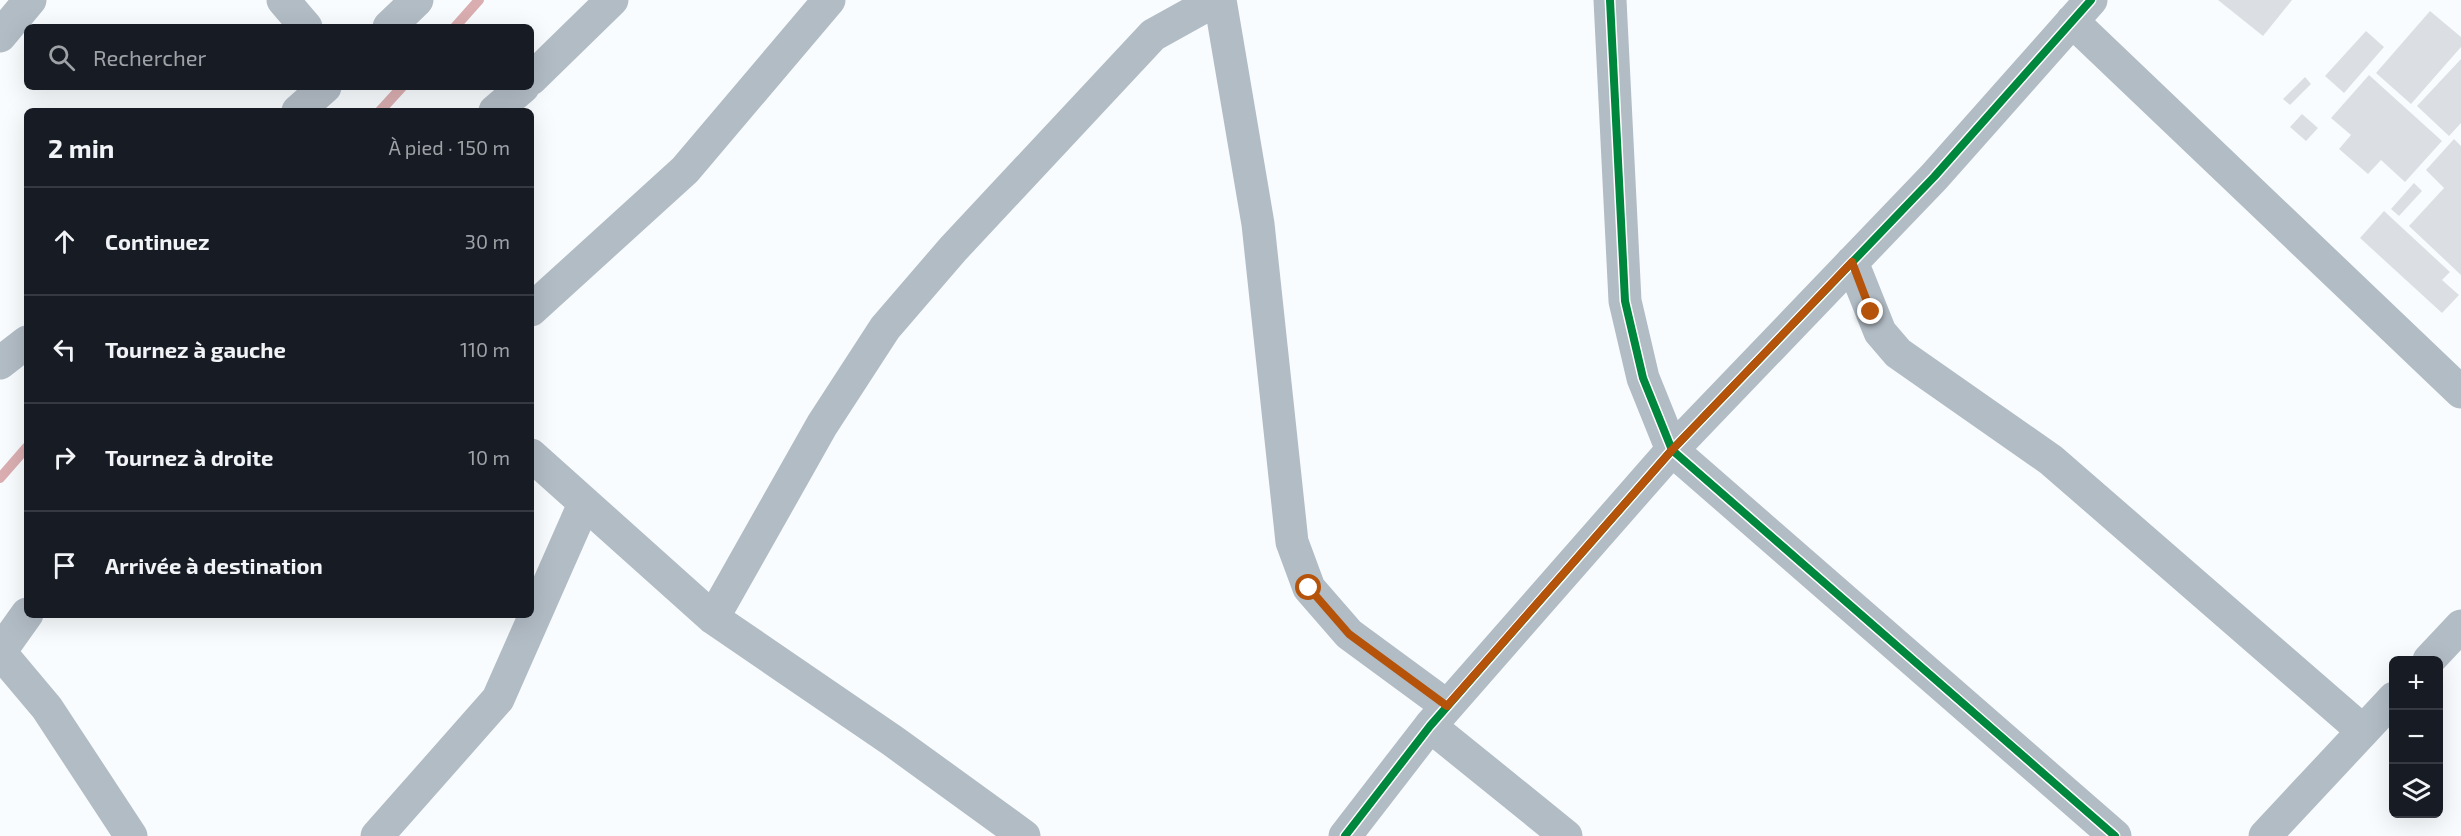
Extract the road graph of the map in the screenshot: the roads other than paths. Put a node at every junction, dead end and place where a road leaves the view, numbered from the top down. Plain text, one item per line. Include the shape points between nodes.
1 (30, 0) edge
2 (283, 0) edge
3 (417, 0) edge
4 (612, 0) edge
5 (829, 0) edge
6 (1218, 0) edge
7 (1610, 0) edge
8 (2082, 11) edge
9 (303, 24) edge
10 (392, 24) edge
11 (0, 36) edge
12 (534, 76) edge
13 (322, 90) edge
14 (520, 90) edge
15 (302, 108) edge
16 (498, 108) edge
17 (1852, 262) junction
18 (534, 307) edge
19 (2461, 392) edge
20 (1672, 450) junction
21 (534, 458) edge
22 (584, 504) junction
23 (534, 617) edge
24 (24, 618) edge
25 (534, 618) edge
26 (712, 618) junction
27 (2461, 626) edge
28 (0, 652) edge
29 (2433, 656) edge
30 (2389, 703) edge
31 (1439, 716) junction
32 (2362, 731) junction
33 (131, 836) edge
34 (377, 836) edge
35 (1024, 836) edge
36 (1345, 836) edge
37 (1566, 836) edge
38 (2115, 836) edge
39 (2265, 836) edge

1 - 11 street
2 - 9 street
3 - 10 street
4 - 12 street
5 - 18 street via 685,170
6 - 26 street via 1153,35 953,249 885,328 822,425
6 - 31 street via 1258,224 1292,542 1309,588 1349,634
7 - 20 street via 1625,301 1643,378
8 - 17 street via 1934,177
8 - 19 street
13 - 15 street
14 - 16 street
17 - 20 street
17 - 32 street via 1880,333 1898,353 2051,460
20 - 31 street
20 - 38 street
21 - 22 street
22 - 23 street
22 - 26 street
24 - 28 street
25 - 34 street via 498,699
26 - 35 street
27 - 29 street
28 - 33 street via 47,708
30 - 32 street
31 - 36 street
31 - 37 street
32 - 39 street

